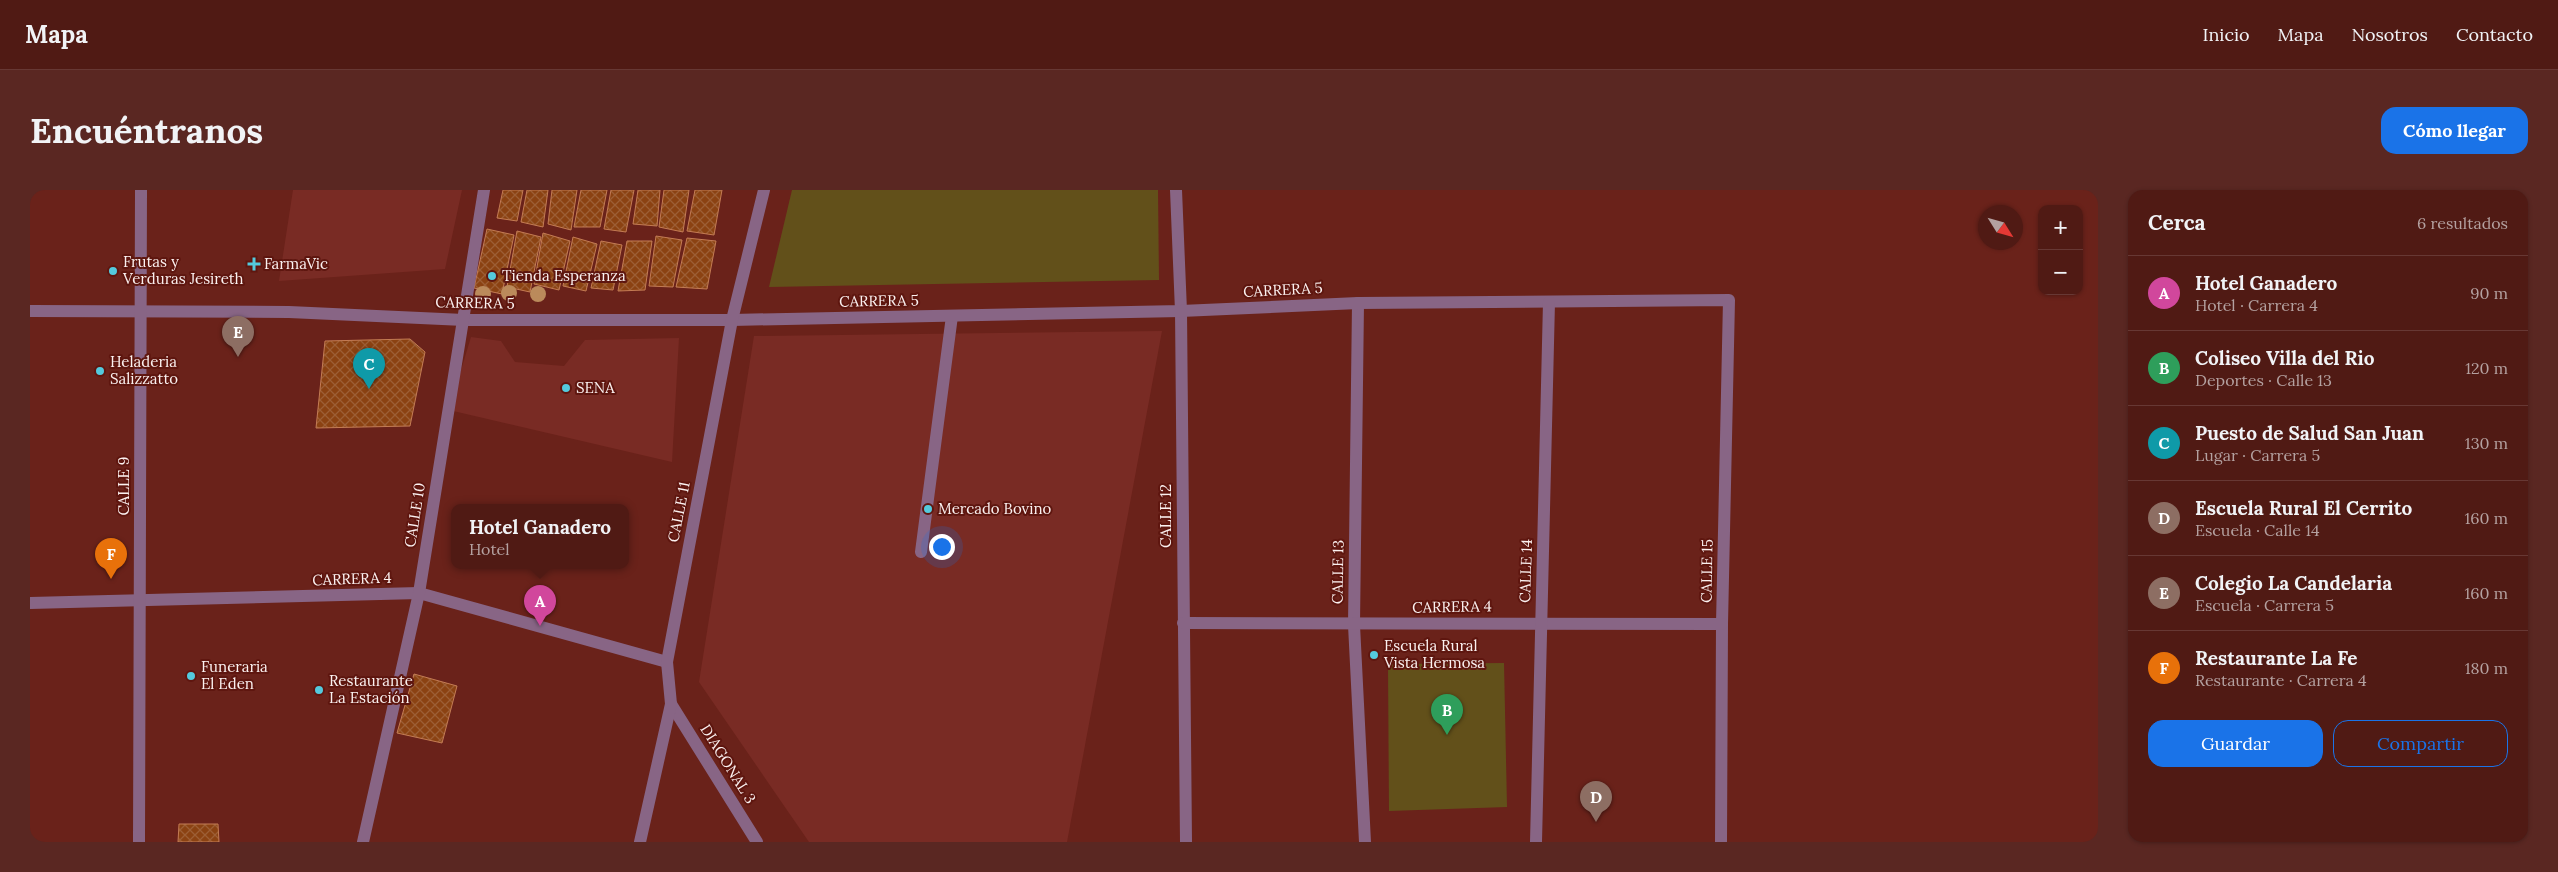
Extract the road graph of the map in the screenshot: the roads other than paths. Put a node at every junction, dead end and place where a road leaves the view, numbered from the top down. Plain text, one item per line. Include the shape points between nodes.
1 (141, 190) edge
2 (484, 190) edge
3 (764, 190) edge
4 (1176, 190) edge
5 (1729, 300) joint
6 (1549, 302) junction
7 (1358, 303) junction
8 (141, 310) junction
9 (30, 311) edge
10 (1181, 311) junction
11 (952, 316) junction
12 (464, 320) junction
13 (732, 320) junction
14 (921, 552) dead end
15 (419, 593) junction
16 (140, 601) junction
17 (30, 603) edge
18 (1540, 622) junction
19 (1183, 623) junction
20 (1722, 624) junction
21 (1354, 625) junction
22 (666, 662) junction
23 (671, 704) junction
24 (139, 842) edge
25 (363, 842) edge
26 (640, 842) edge
27 (758, 842) edge
28 (1186, 842) edge
29 (1365, 842) edge
30 (1536, 842) edge
31 (1721, 842) edge

1 - 8 street, CALLE 9
2 - 12 street, CALLE 10
3 - 13 street, CALLE 11
4 - 10 street, CALLE 12
5 - 6 street, CARRERA 5
5 - 20 street, CALLE 15
6 - 7 street, CARRERA 5
6 - 18 street, CALLE 14
7 - 10 street, CARRERA 5
7 - 21 street, CALLE 13
8 - 9 street, CARRERA 5
8 - 12 street, CARRERA 5 via 290,312
8 - 16 street, CALLE 9
10 - 11 street, CARRERA 5
10 - 19 street, CALLE 12
11 - 13 street, CARRERA 5
11 - 14 street
12 - 13 street, CARRERA 5
12 - 15 street, CALLE 10
13 - 22 street, CALLE 11
15 - 16 street, CARRERA 4
15 - 22 street, CARRERA 4
15 - 25 street, CALLE 10
16 - 17 street, CARRERA 4
16 - 24 street, CALLE 9
18 - 20 street, CARRERA 4
18 - 21 street, CARRERA 4
18 - 30 street, CALLE 14
19 - 21 street, CARRERA 4
19 - 28 street, CALLE 12
20 - 31 street, CALLE 15
21 - 29 street, CALLE 13
22 - 23 street, CALLE 11
23 - 26 street, CALLE 11
23 - 27 street, DIAGONAL 3

